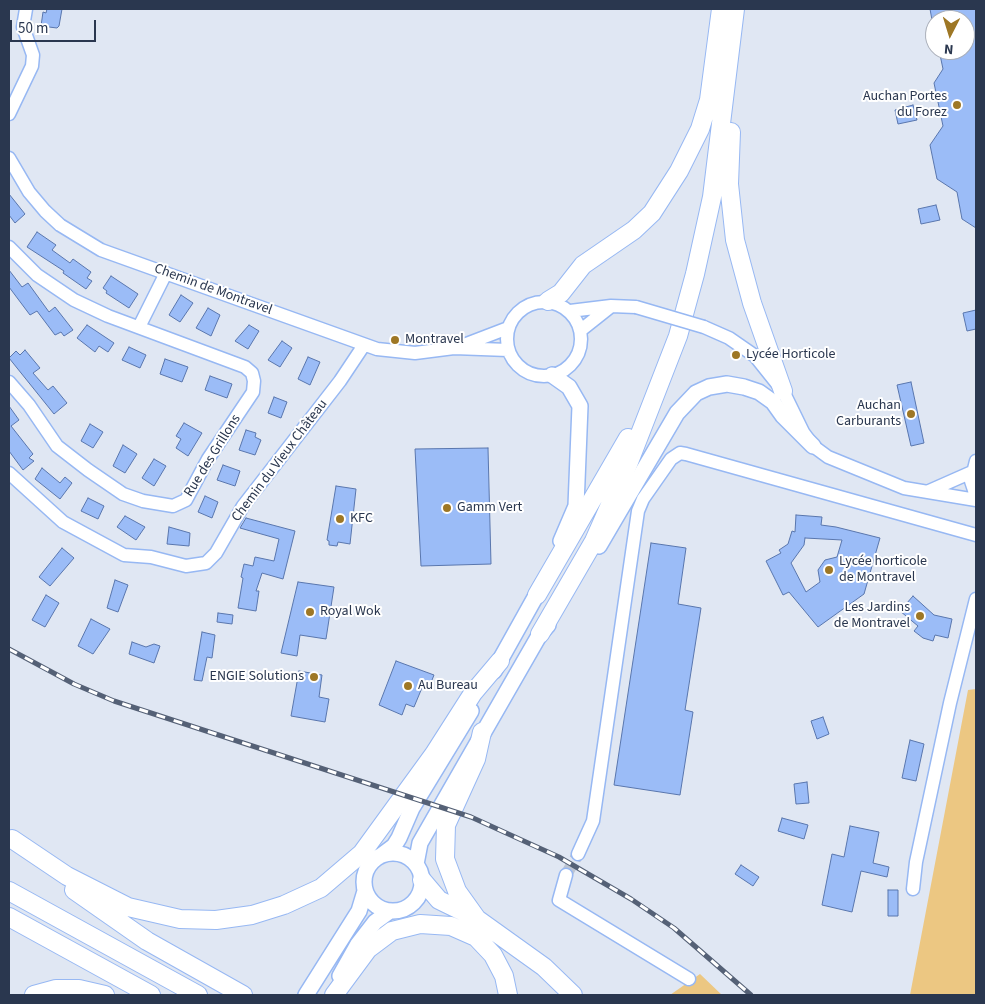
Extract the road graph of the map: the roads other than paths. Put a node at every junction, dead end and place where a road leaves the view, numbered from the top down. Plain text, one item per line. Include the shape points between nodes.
1 (26, 9) edge
2 (729, 11) edge
3 (9, 114) edge
4 (9, 158) edge
5 (9, 247) edge
6 (166, 273) junction
7 (548, 301) junction
8 (611, 306) junction
9 (570, 311) junction
10 (139, 327) junction
11 (508, 328) junction
12 (581, 330) junction
13 (364, 345) junction
14 (454, 348) junction
15 (508, 350) junction
16 (552, 375) junction
17 (9, 382) edge
18 (783, 390) junction
19 (813, 446) junction
20 (974, 467) edge
21 (9, 473) edge
22 (929, 491) junction
23 (976, 496) edge
24 (976, 500) edge
25 (976, 535) edge
26 (538, 595) junction
27 (976, 598) edge
28 (540, 634) junction
29 (500, 661) junction
30 (482, 732) junction
31 (10, 837) edge
32 (578, 854) tunnel mouth
33 (382, 855) junction
34 (416, 864) junction
35 (566, 875) tunnel mouth
36 (422, 880) junction
37 (913, 889) dead end
38 (9, 891) edge
39 (366, 891) junction
40 (390, 911) junction
41 (9, 917) edge
42 (477, 919) junction
43 (689, 979) dead end
44 (34, 995) edge
45 (105, 995) edge
46 (151, 995) edge
47 (198, 995) edge
48 (243, 995) edge
49 (306, 995) edge
50 (332, 995) edge
51 (508, 995) edge
52 (573, 995) edge

1 - 3 street via 22,27 33,55 32,66
2 - 7 highway via 709,100 680,171 652,213 634,230 583,264 561,293
2 - 18 highway via 729,184 735,240 752,303
2 - 26 highway via 704,198 673,330 620,455
2 - 28 highway via 712,197 678,336 594,541
4 - 6 street, Chemin de Montravel via 29,192 60,225 101,250
5 - 10 street via 54,288 108,316
6 - 10 street
6 - 13 street, Chemin de Montravel
7 - 9 street
7 - 11 street via 523,307
8 - 9 street
8 - 12 street
8 - 18 street, bridge via 636,307 704,327 729,338 755,356
9 - 12 street
10 - 17 street, Rue des Grillons via 246,367 254,381 253,392 208,459 186,500 180,504 143,502 123,494 88,470 57,446
11 - 14 street, Chemin de Montravel
11 - 15 street
12 - 16 street via 582,342 575,359 563,371
13 - 14 street, Chemin de Montravel via 395,353
13 - 21 street, Chemin du Vieux Château via 243,506 216,553 206,563 186,566 151,557 124,555 64,522
14 - 15 street, Chemin de Montravel
15 - 16 street via 520,368 530,373
16 - 26 main road via 569,386 580,406 580,446 576,506
18 - 19 street
19 - 22 street via 836,461 874,477 910,490
19 - 28 main road via 773,402 758,392 727,384 696,393 662,436 564,608
20 - 22 street
20 - 23 street via 971,481
22 - 24 street
25 - 32 street via 686,454 680,453 671,458 638,511 593,821
26 - 29 main road
27 - 37 street via 946,721
28 - 30 main road
29 - 31 highway via 473,693 434,754 362,853 320,888 284,905 252,915 216,920 180,919 128,907 67,876
29 - 33 main road via 412,808 399,838
30 - 34 main road via 420,843
30 - 42 highway via 476,759 446,825 445,859 457,891
31 - 48 highway via 63,882 147,941
33 - 34 main road via 403,854
33 - 39 main road via 367,868
34 - 36 main road
35 - 43 street via 558,900
36 - 40 main road via 413,904
36 - 42 highway via 439,900
38 - 47 highway
39 - 40 main road via 374,904
39 - 49 main road via 359,911
40 - 50 main road via 375,922 358,944
41 - 46 highway
42 - 52 highway via 544,967
44 - 45 highway via 56,989 79,988
50 - 51 highway via 368,949 392,931 420,924 451,926 476,938 493,955 504,976

